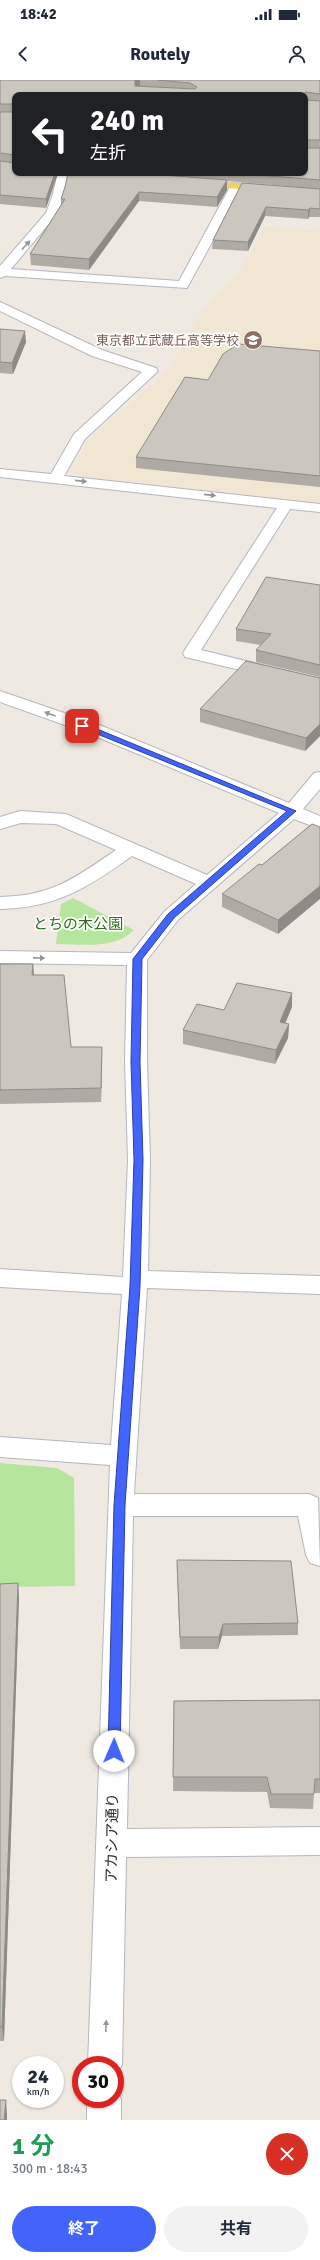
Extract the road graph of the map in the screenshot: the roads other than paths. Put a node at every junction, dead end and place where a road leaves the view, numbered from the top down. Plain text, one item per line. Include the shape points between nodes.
1 (63, 176) edge
2 (190, 183) edge
3 (236, 187) junction
4 (320, 193) edge
5 (1, 273) edge
6 (0, 306) edge
7 (0, 473) edge
8 (55, 479) junction
9 (288, 503) junction
10 (320, 508) edge
11 (320, 684) edge
12 (0, 696) edge
13 (320, 777) edge
14 (292, 811) junction
15 (0, 823) edge
16 (320, 823) edge
17 (130, 850) junction
18 (209, 884) junction
19 (0, 903) edge
20 (0, 957) edge
21 (137, 959) junction
22 (0, 1278) edge
23 (135, 1282) junction
24 (320, 1285) edge
25 (0, 1447) edge
26 (122, 1456) junction
27 (120, 1505) junction
28 (320, 1555) edge
29 (320, 1841) edge
30 (112, 1843) junction
31 (105, 2056) edge
32 (104, 2108) edge
33 (104, 2120) edge

5 -> 1 street via 51,214
2 - 3 main road
3 - 4 main road
3 - 5 street via 183,285
6 - 8 street via 97,353 151,371 79,437
7 - 8 street
8 -> 9 street
9 - 10 street
9 - 11 street via 191,653
14 -> 12 street via 96,730
13 - 14 street
14 - 16 street
14 - 18 street
15 - 17 street via 20,818 59,818
17 - 18 street
17 - 19 street via 72,888 54,896 29,902
18 - 21 street via 171,916
20 -> 21 street
21 - 23 street, アカシア通り via 136,1062 139,1160
22 - 23 street
23 - 24 street
23 - 26 street, アカシア通り
25 - 26 street
26 - 27 street, アカシア通り
27 - 28 street via 309,1505
27 - 30 street, アカシア通り
29 - 30 street
31 -> 30 street, アカシア通り
32 - 33 street

